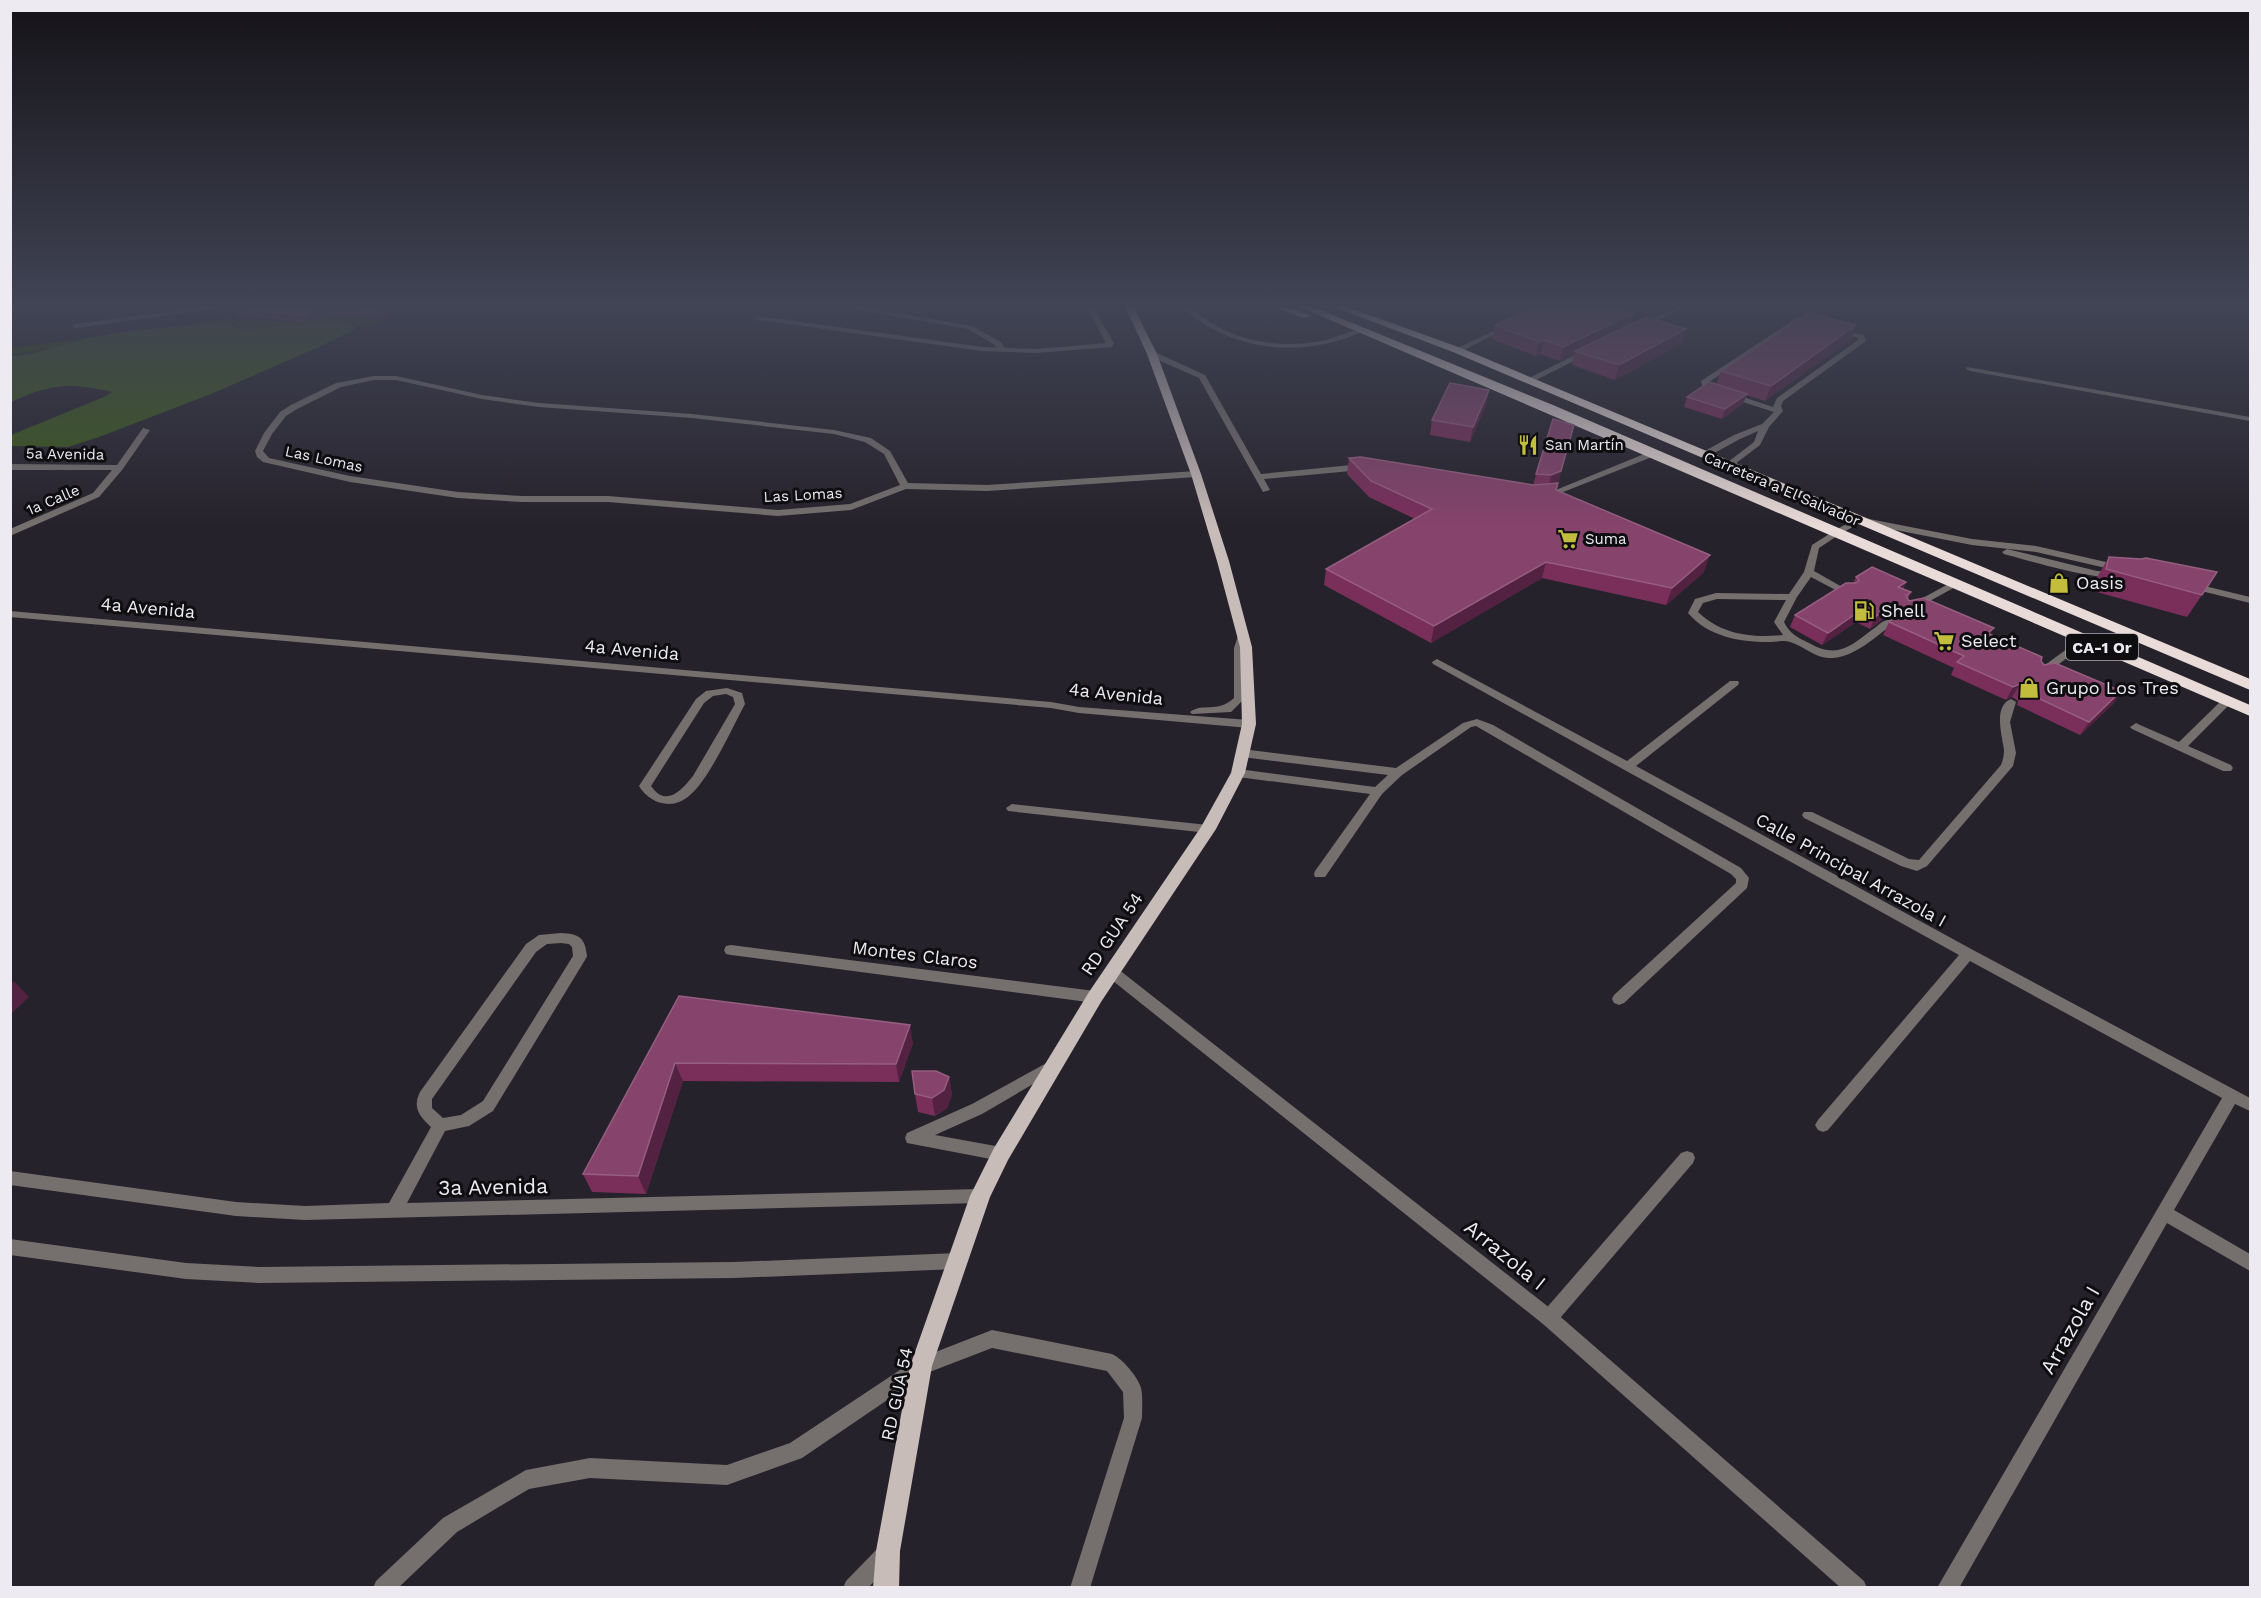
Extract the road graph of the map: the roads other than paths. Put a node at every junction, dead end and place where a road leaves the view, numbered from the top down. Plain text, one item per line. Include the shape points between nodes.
1 (378, 379) edge
2 (399, 379) edge
3 (1161, 379) edge
4 (1203, 379) edge
5 (1480, 379) edge
6 (1522, 379) edge
7 (1532, 379) edge
8 (1709, 379) edge
9 (1810, 379) edge
10 (2024, 379) edge
11 (1527, 381) junction
12 (1549, 408) junction
13 (1779, 411) junction
14 (2250, 419) edge
15 (1765, 426) junction
16 (146, 430) dead end
17 (1654, 453) junction
18 (1704, 455) junction
19 (1728, 465) junction
20 (10, 467) edge
21 (119, 468) junction
22 (1369, 468) edge
23 (1196, 474) junction
24 (1258, 477) junction
25 (905, 486) junction
26 (1266, 490) dead end
27 (1538, 496) edge
28 (1810, 499) junction
29 (1859, 520) junction
30 (1838, 532) junction
31 (10, 533) edge
32 (1887, 553) junction
33 (1809, 572) junction
34 (2130, 573) edge
35 (1954, 584) junction
36 (2185, 585) edge
37 (1846, 592) edge
38 (1792, 597) junction
39 (2250, 600) edge
40 (1907, 609) edge
41 (10, 614) edge
42 (1889, 622) edge
43 (1243, 636) junction
44 (1791, 639) junction
45 (2085, 639) junction
46 (2187, 658) junction
47 (1437, 662) dead end
48 (2041, 673) edge
49 (737, 677) junction
50 (1734, 682) dead end
51 (2250, 684) edge
52 (727, 691) junction
53 (2227, 701) junction
54 (2011, 702) edge
55 (1051, 705) junction
56 (2250, 711) edge
57 (1249, 724) junction
58 (2136, 727) dead end
59 (2180, 747) junction
60 (1242, 753) junction
61 (1627, 767) junction
62 (2227, 768) dead end
63 (1398, 772) junction
64 (1238, 773) junction
65 (1377, 791) junction
66 (1012, 808) dead end
67 (1808, 815) dead end
68 (1208, 829) junction
69 (1320, 874) dead end
70 (731, 950) dead end
71 (1968, 954) junction
72 (1113, 973) junction
73 (1095, 997) junction
74 (1619, 999) dead end
75 (1053, 1066) junction
76 (2232, 1095) junction
77 (2250, 1105) edge
78 (440, 1125) junction
79 (1823, 1125) dead end
80 (1001, 1154) junction
81 (1687, 1158) dead end
82 (10, 1179) edge
83 (980, 1196) junction
84 (394, 1211) junction
85 (2164, 1212) junction
86 (10, 1246) edge
87 (958, 1261) junction
88 (2250, 1263) edge
89 (1549, 1318) junction
90 (921, 1366) junction
91 (888, 1551) junction
92 (383, 1587) edge
93 (853, 1587) edge
94 (886, 1587) edge
95 (1080, 1587) edge
96 (1857, 1587) edge
97 (1947, 1587) edge

1 - 25 street, Las Lomas via 339,385 294,407 272,426 260,455 266,460 350,479 458,495 608,499 778,513 851,507
2 - 25 street, Las Lomas via 538,405 692,416 834,432 868,440 887,453
3 - 23 main road, RD GUA 54
4 - 24 street
5 - 12 highway, Carretera a El Salvador / CA-1 Or
6 - 11 highway, Carretera a El Salvador / CA-1 Or
7 - 11 street
8 - 13 street via 1706,387
9 - 13 street via 1780,400
10 - 14 street
11 - 12 highway
11 - 18 highway, Carretera a El Salvador / CA-1 Or
12 - 17 highway, Carretera a El Salvador / CA-1 Or
12 - 28 highway via 1569,411 1778,502 1801,505
13 - 15 street
15 - 18 street
15 - 19 street via 1757,443
16 - 21 street, 1a Calle
17 - 27 street via 1549,496
17 - 30 highway, Carretera a El Salvador / CA-1 Or
18 - 19 highway, Carretera a El Salvador / CA-1 Or
19 - 28 highway, Carretera a El Salvador / CA-1 Or
20 - 21 street, 5a Avenida
21 - 31 street, 1a Calle via 90,499
22 - 24 street
23 - 25 street, Las Lomas via 987,488
23 - 43 main road, RD GUA 54
24 - 26 street
28 - 29 highway, Carretera a El Salvador / CA-1 Or
29 - 30 street
29 - 34 street via 1972,542 2097,574
29 - 46 highway, Carretera a El Salvador / CA-1 Or
30 - 32 highway, Carretera a El Salvador / CA-1 Or
30 - 33 street via 1815,548
32 - 35 highway, Carretera a El Salvador / CA-1 Or
32 - 46 highway via 1889,544 1906,546 2151,650
33 - 37 street
33 - 38 street
35 - 40 street
35 - 45 highway, Carretera a El Salvador / CA-1 Or
36 - 39 street
38 - 44 street via 1779,622
38 - 44 street via 1716,596 1699,601 1693,613 1702,624 1727,634 1760,640
41 - 49 street, 4a Avenida
42 - 44 street via 1845,652 1832,655
43 - 55 street via 1239,648 1239,699 1227,710 1206,713
43 - 57 main road, RD GUA 54
45 - 48 street
45 - 53 highway, Carretera a El Salvador / CA-1 Or
46 - 51 highway, Carretera a El Salvador / CA-1 Or
47 - 61 street, Calle Principal Arrazola I
49 - 52 street
49 - 55 street, 4a Avenida
50 - 61 street
52 - 52 street via 710,693 700,701 645,786 649,795 659,800 674,799 688,790 740,704 738,695
53 - 56 highway, Carretera a El Salvador / CA-1 Or
53 - 59 street
54 - 67 street via 2004,722 2010,753 2007,766 1923,863 1905,863
55 - 57 street, 4a Avenida
57 - 60 main road, RD GUA 54
58 - 59 street
59 - 62 street
60 - 63 street
60 - 64 main road, RD GUA 54
61 - 71 street, Calle Principal Arrazola I
63 - 65 street
63 - 74 street via 1477,722 1743,878 1742,885
64 - 65 street
64 - 68 main road, RD GUA 54
65 - 69 street
66 - 68 street
68 - 72 main road, RD GUA 54
70 - 73 street, Montes Claros
71 - 76 street, Calle Principal Arrazola I
71 - 79 street
72 - 73 main road, RD GUA 54
72 - 89 street, Arrazola I
73 - 75 main road, RD GUA 54
75 - 80 main road, RD GUA 54
75 - 80 street via 977,1109 913,1138
76 - 77 street, Calle Principal Arrazola I
76 - 85 street, Arrazola I
78 - 78 street via 464,1121 488,1106 580,956 579,945 573,939 544,939 531,948 425,1097 424,1111
78 - 84 street
80 - 83 main road, RD GUA 54
81 - 89 street
82 - 84 street, 3a Avenida via 236,1209 305,1213
83 - 84 street, 3a Avenida
83 - 87 main road, RD GUA 54
85 - 88 street
85 - 97 street, Arrazola I
86 - 87 street via 186,1271 259,1275 734,1270
87 - 90 main road, RD GUA 54
89 - 96 street, Arrazola I
90 - 91 main road, RD GUA 54
90 - 92 street via 795,1451 727,1475 590,1468 526,1480 450,1525
90 - 95 street via 992,1339 1113,1363 1132,1389 1133,1418
91 - 93 street
91 - 94 main road, RD GUA 54

